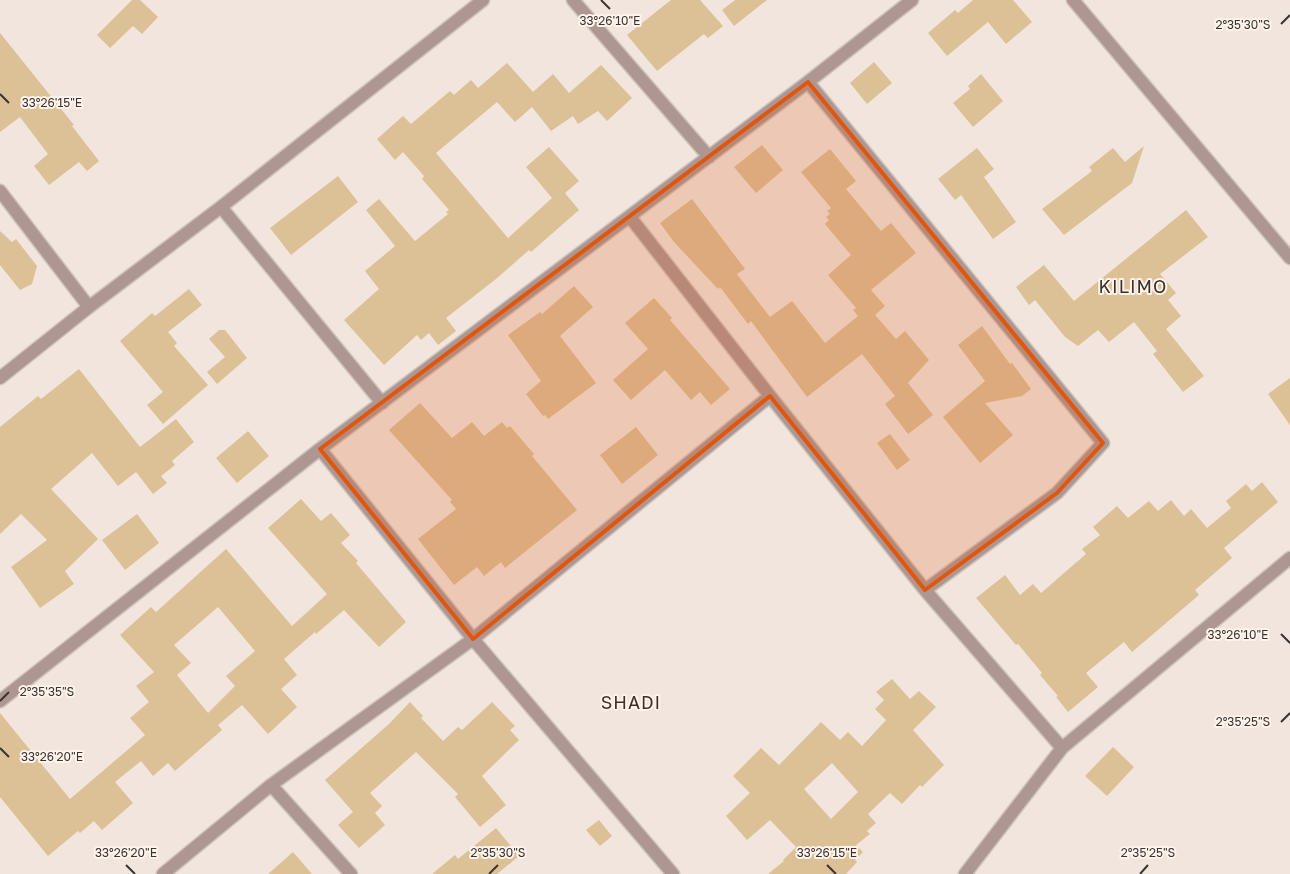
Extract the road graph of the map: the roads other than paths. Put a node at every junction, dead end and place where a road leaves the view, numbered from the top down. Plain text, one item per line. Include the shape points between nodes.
1 (483, 0) edge
2 (573, 0) edge
3 (912, 0) edge
4 (1074, 0) edge
5 (808, 82) junction
6 (709, 157) junction
7 (0, 191) edge
8 (221, 207) junction
9 (630, 217) junction
10 (1290, 258) edge
11 (89, 306) junction
12 (0, 378) edge
13 (770, 396) junction
14 (382, 403) junction
15 (320, 448) junction
16 (1290, 558) edge
17 (925, 590) junction
18 (473, 639) junction
19 (0, 701) edge
20 (1062, 748) junction
21 (270, 785) junction
22 (162, 874) edge
23 (351, 874) edge
24 (672, 874) edge
25 (964, 874) edge

1 - 8 street
2 - 6 street
3 - 5 street
4 - 10 street
5 - 6 street
5 - 17 street via 1103,443 1057,493
6 - 9 street
7 - 11 street
8 - 11 street
8 - 14 street
9 - 13 street
9 - 14 street
11 - 12 street
13 - 17 street
13 - 18 street
14 - 15 street
15 - 18 street
15 - 19 street
16 - 20 street
17 - 20 street
18 - 21 street
18 - 24 street
20 - 25 street
21 - 22 street
21 - 23 street

